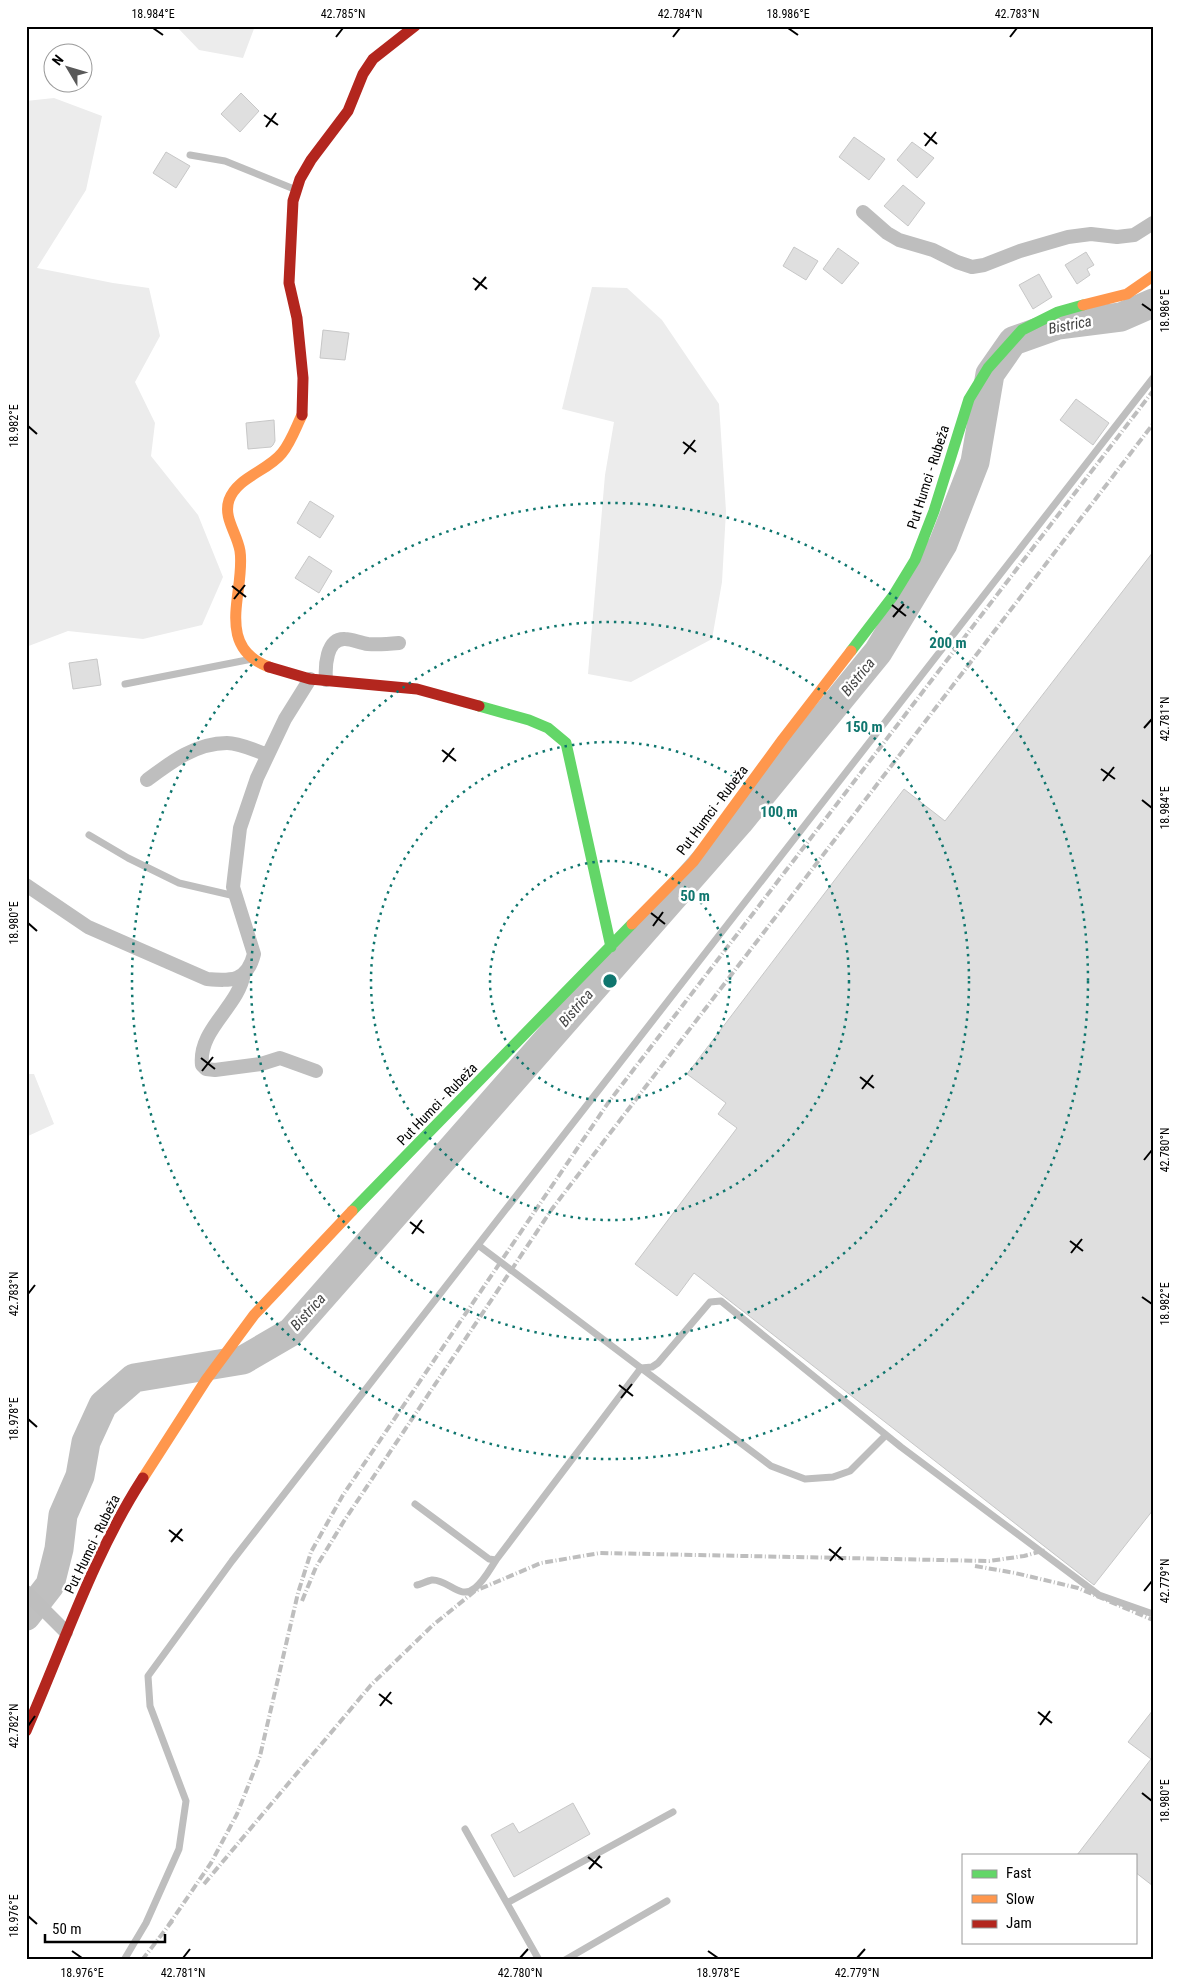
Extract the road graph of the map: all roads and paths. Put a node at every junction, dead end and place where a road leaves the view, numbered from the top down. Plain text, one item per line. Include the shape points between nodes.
1 (415, 26) edge
2 (190, 154) dead end
3 (297, 190) junction
4 (863, 212) dead end
5 (1153, 223) edge
6 (1153, 276) edge
7 (1153, 378) edge
8 (399, 643) dead end
9 (255, 659) junction
10 (310, 679) junction
11 (326, 680) junction
12 (125, 684) dead end
13 (268, 755) junction
14 (147, 780) dead end
15 (89, 835) dead end
16 (26, 885) edge
17 (235, 896) junction
18 (611, 947) junction
19 (244, 973) junction
20 (316, 1071) dead end
21 (478, 1246) junction
22 (641, 1368) junction
23 (886, 1435) junction
24 (415, 1504) dead end
25 (496, 1560) junction
26 (417, 1585) dead end
27 (27, 1592) edge
28 (1153, 1614) edge
29 (66, 1632) junction
30 (26, 1731) edge
31 (673, 1812) dead end
32 (465, 1829) dead end
33 (667, 1901) dead end
34 (507, 1903) junction
35 (124, 1960) edge
36 (539, 1960) edge
37 (565, 1960) edge

1 - 3 street via 373,59 363,74 348,111 311,160
2 - 3 lane via 225,161
3 - 9 street via 289,283 297,318 303,412 283,452 270,465 238,486 229,499 226,514 240,553 235,620 237,635
4 - 5 street via 898,240 972,266 984,265 1068,237 1134,235
6 - 18 street, Put Humci - Rubeža via 1127,294 1058,312 1022,330 988,368 970,398 915,560 893,596 693,862
7 - 21 lane
8 - 11 street via 337,641 328,657
9 - 10 street via 266,666
9 - 12 lane
10 - 11 street
10 - 13 street via 285,719
11 - 18 street via 417,689 529,720 557,734 566,743
13 - 14 street via 228,742 202,746 173,760
13 - 17 street via 240,828 233,887
15 - 17 lane via 179,883
16 - 19 street via 88,927 207,979 228,981
17 - 19 street via 254,954
18 - 29 street, Put Humci - Rubeža via 254,1315 206,1380 124,1507
19 - 20 street via 242,986 204,1041 200,1054 202,1065 215,1070 280,1058
21 - 22 lane
21 - 35 lane via 232,1561 148,1676 150,1706 186,1801 179,1849 146,1923
22 - 23 lane via 771,1466 805,1479 833,1477 850,1471
22 - 23 lane via 658,1363 710,1302 721,1301
22 - 25 lane
23 - 28 lane via 1099,1595
24 - 25 lane via 489,1559
25 - 26 lane via 470,1592 432,1580
27 - 29 street
29 - 30 street, Put Humci - Rubeža
31 - 34 lane
32 - 34 lane
33 - 37 lane
34 - 36 lane

